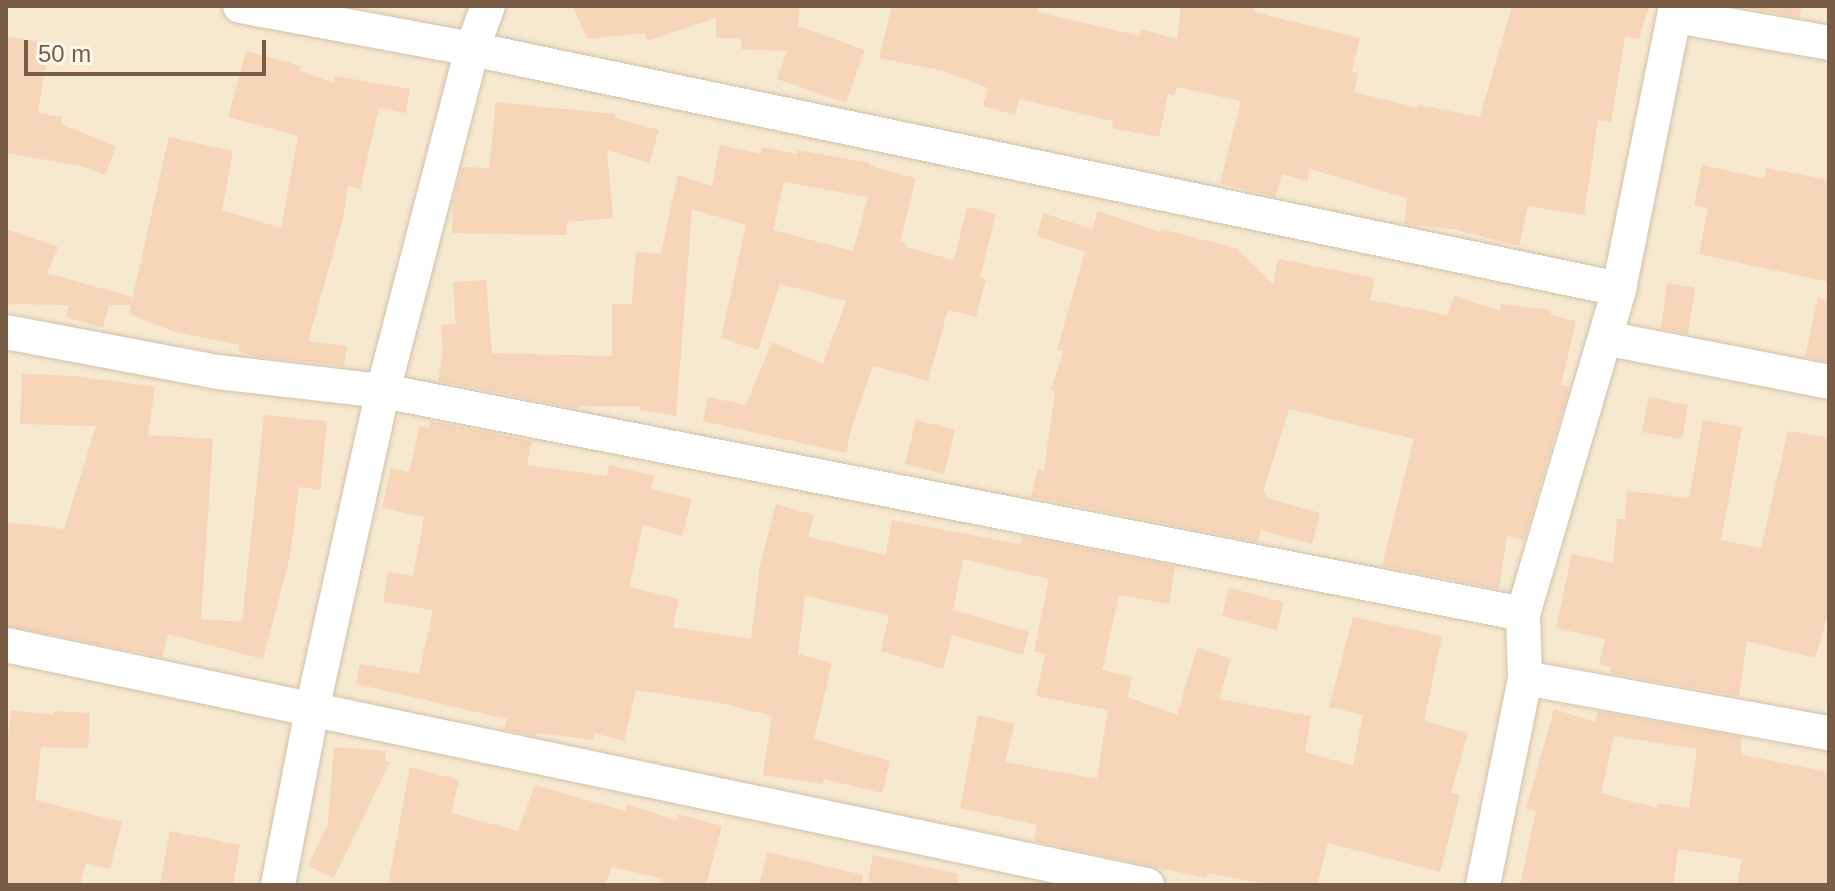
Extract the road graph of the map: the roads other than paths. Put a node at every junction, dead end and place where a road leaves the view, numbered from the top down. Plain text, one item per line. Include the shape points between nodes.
1 (240, 6) edge
2 (488, 6) edge
3 (1676, 11) edge
4 (1829, 43) edge
5 (472, 49) junction
6 (1619, 289) junction
7 (6, 332) edge
8 (1605, 338) junction
9 (1829, 382) edge
10 (383, 391) junction
11 (1523, 614) junction
12 (6, 645) edge
13 (1525, 678) junction
14 (312, 710) junction
15 (1829, 733) edge
16 (278, 885) edge
17 (1147, 885) edge
18 (1483, 885) edge

1 - 5 street
2 - 5 street
3 - 4 street
3 - 6 street
5 - 6 street
5 - 10 street
6 - 8 street
7 - 10 street via 218,372
8 - 9 street
8 - 11 street
10 - 11 street
10 - 14 street
11 - 13 street
12 - 14 street
13 - 15 street
13 - 18 street
14 - 16 street
14 - 17 street

